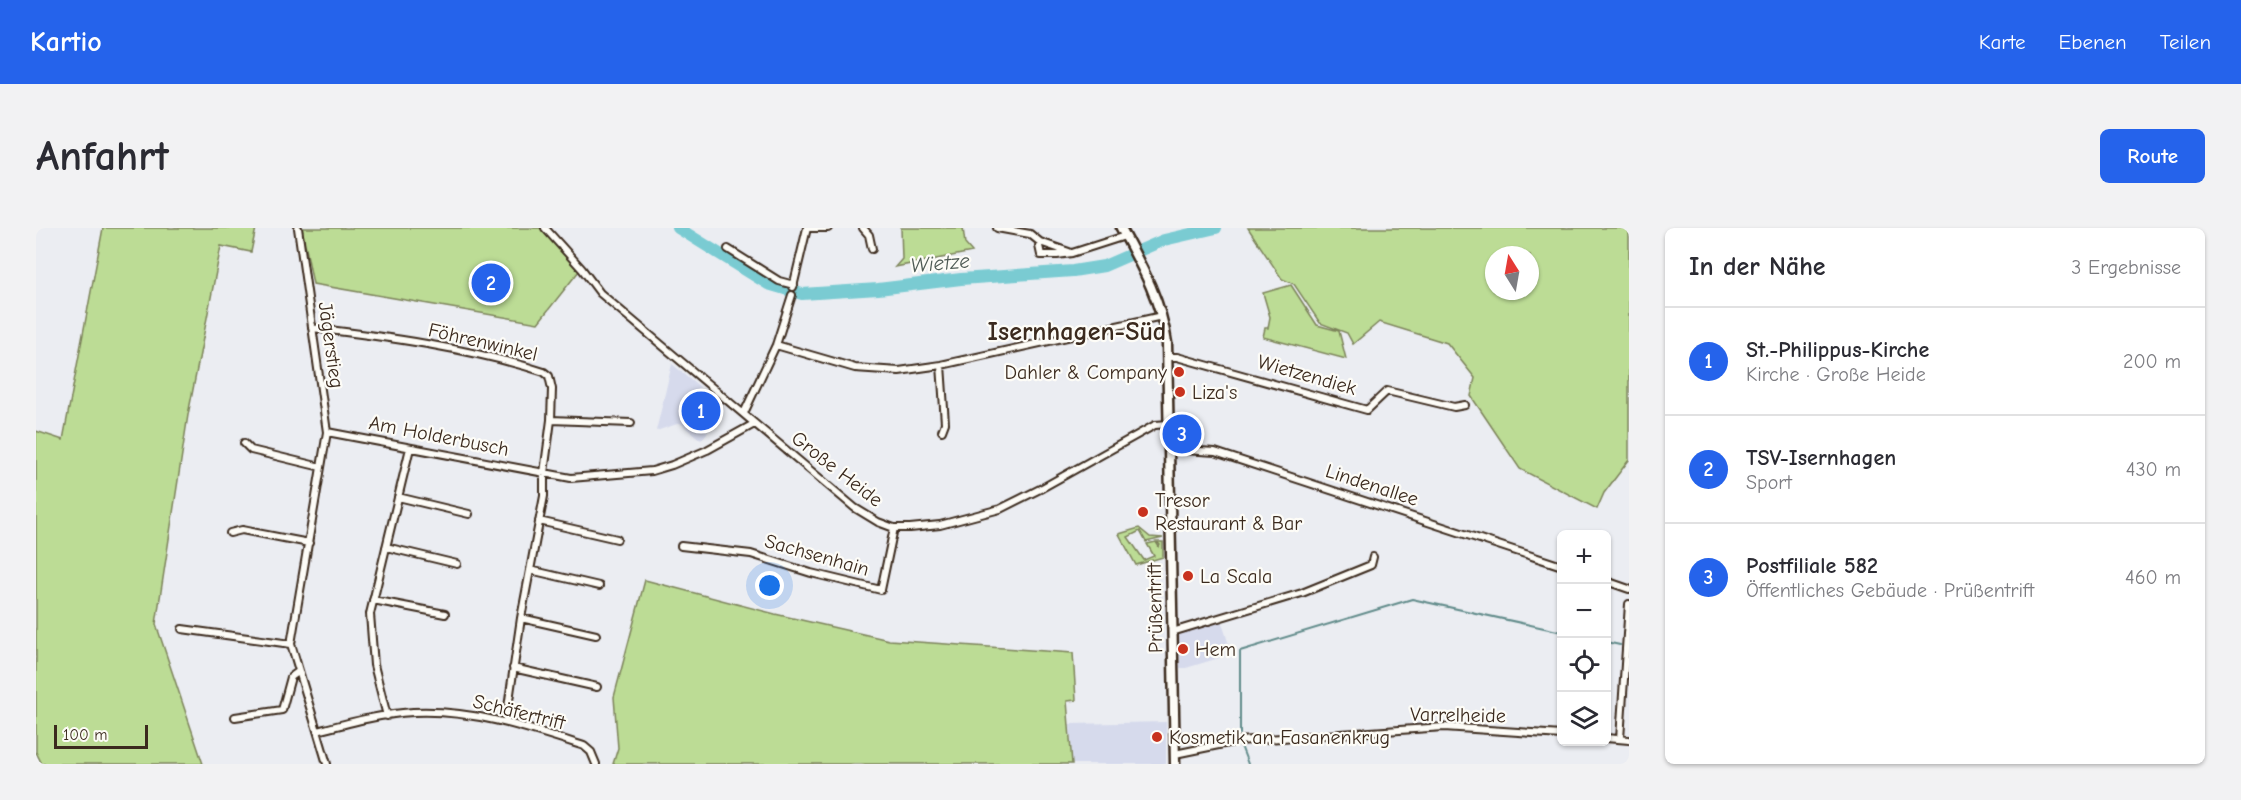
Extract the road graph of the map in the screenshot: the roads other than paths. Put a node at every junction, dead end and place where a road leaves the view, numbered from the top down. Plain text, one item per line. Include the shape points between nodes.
1 (298, 228) edge
2 (545, 228) edge
3 (807, 228) edge
4 (828, 228) edge
5 (863, 228) edge
6 (997, 228) edge
7 (1123, 232) edge
8 (1040, 242) junction
9 (728, 249) dead end
10 (872, 249) dead end
11 (1072, 253) junction
12 (793, 289) junction
13 (1162, 316) junction
14 (312, 328) junction
15 (776, 345) junction
16 (1168, 357) junction
17 (941, 365) junction
18 (1465, 405) dead end
19 (744, 413) junction
20 (551, 420) junction
21 (631, 423) dead end
22 (754, 424) junction
23 (1169, 424) junction
24 (942, 431) dead end
25 (327, 432) junction
26 (244, 443) dead end
27 (410, 448) junction
28 (1169, 449) junction
29 (321, 467) junction
30 (544, 473) junction
31 (398, 497) junction
32 (469, 514) dead end
33 (539, 521) junction
34 (894, 528) junction
35 (230, 533) dead end
36 (617, 539) dead end
37 (309, 543) junction
38 (681, 546) dead end
39 (386, 547) junction
40 (1373, 557) dead end
41 (457, 564) dead end
42 (1557, 564) edge
43 (530, 570) junction
44 (1611, 583) edge
45 (599, 586) dead end
46 (1629, 589) edge
47 (372, 600) junction
48 (1629, 604) edge
49 (445, 614) dead end
50 (521, 618) junction
51 (182, 628) dead end
52 (1172, 632) junction
53 (596, 635) dead end
54 (291, 644) junction
55 (513, 668) junction
56 (298, 672) junction
57 (597, 687) dead end
58 (387, 716) junction
59 (235, 717) dead end
60 (506, 721) junction
61 (317, 731) junction
62 (1557, 735) edge
63 (1611, 738) edge
64 (1620, 739) junction
65 (1629, 740) edge
66 (1175, 754) junction
67 (327, 764) edge
68 (596, 764) edge
69 (1175, 764) edge

1 - 14 street, Jägerstieg
2 - 19 street, Große Heide via 600,293
3 - 4 street
3 - 12 street
5 - 10 street
6 - 8 street via 1029,234
7 - 11 street
7 - 13 main road, Prüßentrift via 1153,289
8 - 11 street
8 - 11 street via 1041,255
9 - 12 street
12 - 15 street
13 - 16 main road, Prüßentrift
13 - 17 street
14 - 20 street, Föhrenwinkel via 480,354 544,372 552,382
14 - 25 street, Jägerstieg
15 - 17 street via 878,370
15 - 19 street
16 - 18 street, Wietzendiek via 1367,410 1387,391 1454,407
16 - 23 main road, Prüßentrift
17 - 24 street via 945,423
19 - 22 street, Große Heide
20 - 21 street
20 - 30 street, Föhrenwinkel
22 - 30 street, Am Holderbusch via 690,458 652,471 580,478
22 - 34 street, Große Heide via 855,508
23 - 28 main road, Prüßentrift
23 - 34 street, Große Heide via 1155,425 1000,509 940,525
25 - 27 street, Am Holderbusch
25 - 29 street, Jägerstieg
26 - 29 street via 251,450
27 - 30 street, Am Holderbusch
27 - 31 street
28 - 42 street, Lindenallee via 1215,452
28 - 52 main road, Prüßentrift
29 - 37 street, Jägerstieg
30 - 33 street, Föhrenwinkel
31 - 32 street
31 - 39 street
33 - 36 street
33 - 43 street, Föhrenwinkel
34 - 38 street, Sachsenhain via 881,590 751,554
35 - 37 street via 242,530
37 - 54 street, Jägerstieg
39 - 41 street
39 - 47 street
40 - 52 street via 1371,565 1302,593
43 - 45 street
43 - 50 street, Föhrenwinkel
44 - 46 street
47 - 49 street
47 - 58 street via 371,645
48 - 64 street
50 - 53 street
50 - 55 street, Föhrenwinkel
51 - 54 street
52 - 66 main road, Prüßentrift
54 - 56 street, Jägerstieg
55 - 57 street
55 - 60 street, Föhrenwinkel
56 - 59 street via 291,677 282,710
56 - 61 street, Jägerstieg
58 - 60 street, Schäfertrift via 432,712
58 - 61 street, Schäfertrift
60 - 68 street, Schäfertrift via 584,746
61 - 67 street, Jägerstieg
62 - 66 street, Varrelheide via 1444,727 1238,741
63 - 64 street
64 - 65 street
66 - 69 main road, Prüßentrift

